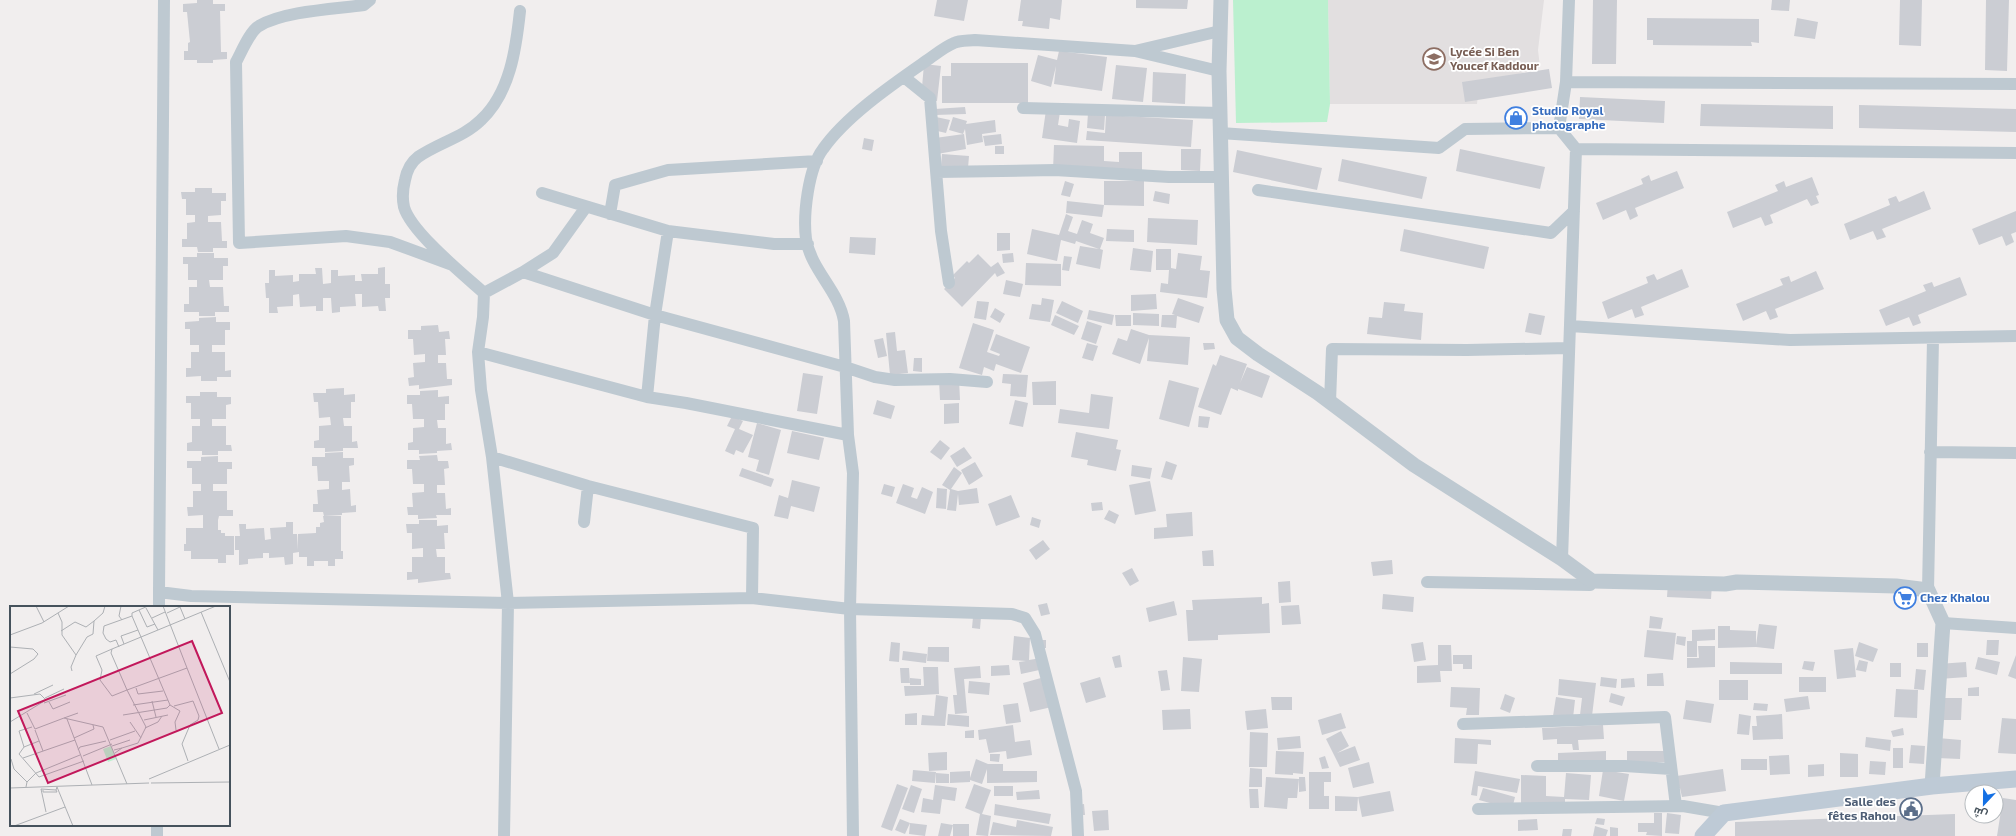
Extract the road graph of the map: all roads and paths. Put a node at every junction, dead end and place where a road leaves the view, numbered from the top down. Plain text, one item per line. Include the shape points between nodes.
1 (164, 0) edge
2 (370, 0) edge
3 (1221, 0) edge
4 (1569, 0) edge
5 (520, 11) dead end
6 (1220, 31) junction
7 (1135, 51) junction
8 (1219, 71) junction
9 (904, 77) junction
10 (1566, 82) junction
11 (2016, 84) edge
12 (1023, 108) dead end
13 (1220, 113) junction
14 (1559, 128) junction
15 (1220, 133) junction
16 (1576, 149) junction
17 (2016, 153) edge
18 (817, 160) junction
19 (937, 172) junction
20 (1220, 177) junction
21 (1258, 190) dead end
22 (542, 193) dead end
23 (586, 207) junction
24 (1574, 211) junction
25 (610, 214) junction
26 (668, 231) junction
27 (808, 244) junction
28 (454, 266) junction
29 (523, 272) junction
30 (950, 284) dead end
31 (484, 293) junction
32 (655, 315) junction
33 (1570, 326) junction
34 (2016, 336) edge
35 (1933, 339) junction
36 (1569, 348) junction
37 (478, 352) junction
38 (845, 368) junction
39 (987, 382) dead end
40 (647, 397) junction
41 (1330, 402) junction
42 (848, 436) junction
43 (1930, 452) junction
44 (2016, 453) edge
45 (492, 457) junction
46 (588, 486) junction
47 (584, 522) dead end
48 (1562, 559) junction
49 (1427, 582) dead end
50 (1592, 582) junction
51 (1928, 590) junction
52 (159, 592) junction
53 (752, 598) junction
54 (508, 603) junction
55 (159, 606) edge
56 (850, 609) junction
57 (1943, 623) junction
58 (2016, 628) edge
59 (1463, 724) dead end
60 (1537, 766) dead end
61 (1671, 769) junction
62 (2016, 779) edge
63 (1932, 786) junction
64 (1676, 806) junction
65 (1478, 809) dead end
66 (1724, 813) junction
67 (504, 836) edge
68 (853, 836) edge
69 (1078, 836) edge
70 (1703, 836) edge

1 - 52 street
2 - 28 street via 364,5 287,16 258,26 244,46 236,62 239,243 346,236 390,242
3 - 6 street
4 - 10 street
5 - 28 street via 510,69 498,98 481,120 418,158 407,169 403,189 404,207 412,221
6 - 7 street
6 - 8 street
7 - 8 street
7 - 9 street via 975,40 955,42
8 - 13 street
9 - 18 street via 847,121 822,149
9 - 19 street via 930,98
10 - 11 street
10 - 14 street
12 - 13 street
13 - 15 street
14 - 15 street via 1465,128 1439,148
14 - 16 street
15 - 20 street
16 - 17 street
16 - 24 street
18 - 25 street via 668,170 615,185
18 - 27 street via 806,206
19 - 20 street via 1054,170 1170,177
19 - 30 street via 940,231
20 - 41 street via 1227,320 1237,338
21 - 24 street via 1551,233
22 - 23 street
23 - 25 street
23 - 29 street via 553,253
24 - 33 street
25 - 26 street
26 - 27 street via 774,244
26 - 32 street
27 - 38 street via 811,257 842,310
28 - 31 street
29 - 31 street
29 - 32 street
31 - 37 street
32 - 38 street
32 - 40 street
33 - 35 street via 1790,340
33 - 36 street
34 - 35 street
35 - 43 street
36 - 41 street via 1332,349
36 - 48 street
37 - 40 street
37 - 45 street via 481,390
38 - 39 street via 875,378 895,380 950,379
38 - 42 street
40 - 42 street
41 - 48 street via 1414,465
42 - 56 street via 853,473
43 - 44 street
43 - 51 street
45 - 46 street
45 - 54 street
46 - 47 street
46 - 53 street via 752,528
48 - 50 street
49 - 50 street via 1590,585
50 - 51 street via 1745,582 1896,586
51 - 57 street
52 - 54 street via 191,596
52 - 55 street
53 - 54 street
53 - 56 street
54 - 67 street
56 - 68 street
56 - 69 street via 1012,614 1025,618 1037,640 1076,791
57 - 58 street
57 - 63 street
59 - 61 street via 1665,717
60 - 61 street
61 - 64 street
62 - 63 main road
63 - 66 main road
64 - 65 street
64 - 66 street
66 - 70 main road

